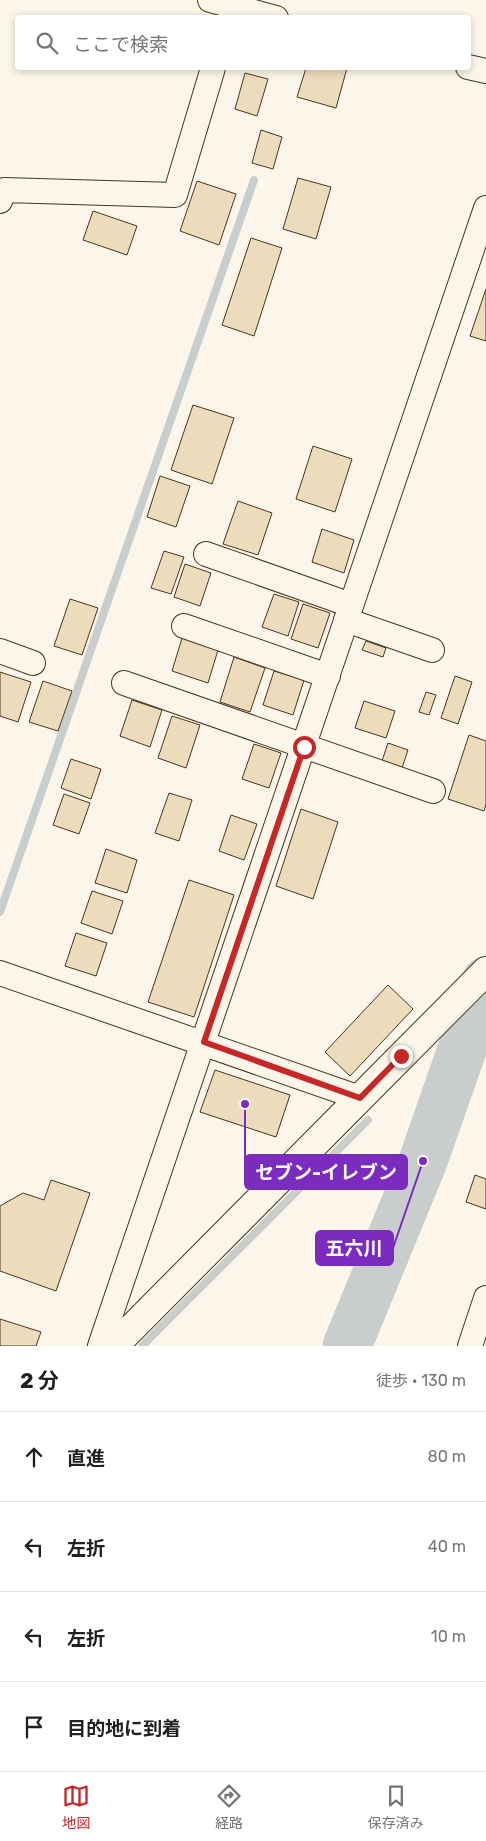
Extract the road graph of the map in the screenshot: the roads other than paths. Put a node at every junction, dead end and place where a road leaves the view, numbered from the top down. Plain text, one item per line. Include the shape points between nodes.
1 (223, 8) edge
2 (260, 15) edge
3 (471, 68) edge
4 (212, 70) edge
5 (486, 71) edge
6 (1, 194) edge
7 (486, 208) edge
8 (480, 253) edge
9 (206, 554) dead end
10 (348, 613) junction
11 (184, 626) dead end
12 (432, 650) dead end
13 (0, 651) edge
14 (33, 662) dead end
15 (328, 676) junction
16 (124, 683) dead end
17 (304, 747) junction
18 (433, 791) dead end
19 (486, 971) edge
20 (0, 973) edge
21 (204, 1042) junction
22 (360, 1098) junction
23 (486, 1298) edge
24 (100, 1346) edge
25 (114, 1346) edge
26 (470, 1346) edge

1 - 2 street
3 - 5 street
4 - 6 street via 175,195
7 - 8 street
8 - 10 street
9 - 10 street
10 - 12 street
10 - 15 street
11 - 15 street
13 - 14 street
15 - 17 street
16 - 17 street
17 - 18 street
17 - 21 street
19 - 22 street
20 - 21 street
21 - 22 street
21 - 24 street
22 - 25 street
23 - 26 street

